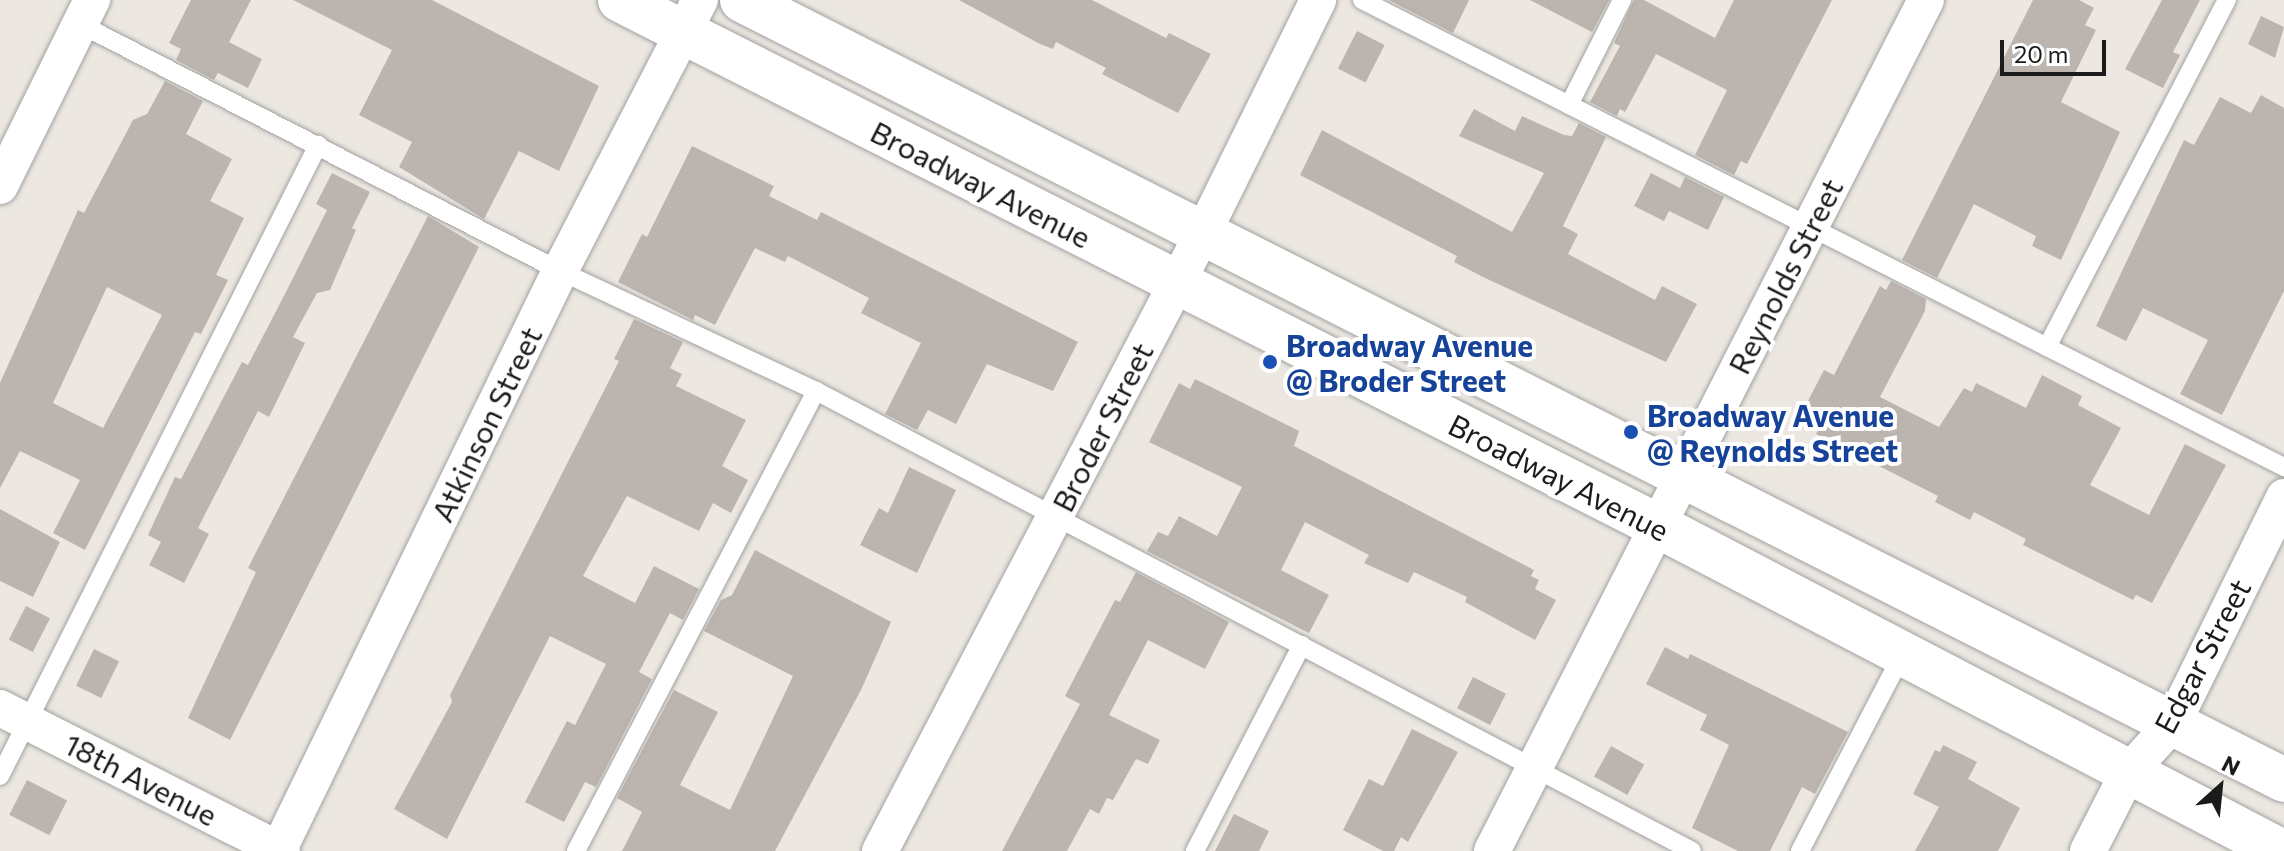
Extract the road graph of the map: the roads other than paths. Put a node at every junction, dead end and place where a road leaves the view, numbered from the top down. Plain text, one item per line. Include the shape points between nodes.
1 (620, 0) edge
2 (742, 0) edge
3 (1318, 0) edge
4 (1362, 0) edge
5 (1622, 0) edge
6 (1926, 0) edge
7 (2227, 0) edge
8 (86, 12) edge
9 (691, 16) edge
10 (1569, 105) junction
11 (318, 145) junction
12 (0, 186) edge
13 (1810, 227) junction
14 (1203, 233) junction
15 (560, 271) junction
16 (1176, 284) junction
17 (2047, 347) junction
18 (816, 391) junction
19 (2284, 467) edge
20 (1682, 479) junction
21 (2284, 497) edge
22 (1055, 516) junction
23 (1658, 526) junction
24 (1302, 645) junction
25 (1901, 657) junction
26 (14, 715) edge
27 (2173, 723) junction
28 (1534, 770) junction
29 (2128, 773) junction
30 (0, 776) edge
31 (2284, 780) edge
32 (279, 850) edge
33 (576, 851) edge
34 (880, 851) edge
35 (1195, 851) edge
36 (1492, 851) edge
37 (1692, 851) edge
38 (1800, 851) edge
39 (2088, 851) edge
40 (2281, 851) edge

1 - 9 street, Broadway Avenue
2 - 14 street, Broadway Avenue
3 - 14 street, Broder Street
4 - 10 lane
5 - 10 lane
6 - 13 street, Reynolds Street
7 - 17 lane
8 - 11 lane
8 - 12 street
9 - 15 street, Atkinson Street
9 - 16 street, Broadway Avenue
10 - 13 lane
11 - 15 lane
11 - 26 lane
13 - 17 lane
13 - 20 street, Reynolds Street
14 - 16 street, Broder Street
14 - 20 street, Broadway Avenue
15 - 18 lane
15 - 32 street, Atkinson Street
16 - 22 street, Broder Street
16 - 23 street, Broadway Avenue
17 - 19 lane
18 - 22 lane
18 - 33 lane
20 - 23 street, Reynolds Street
20 - 27 street, Broadway Avenue
21 - 27 street, Edgar Street
22 - 24 lane
22 - 34 street, Broder Street
23 - 25 street, Broadway Avenue
23 - 28 street, Reynolds Street
24 - 28 lane
24 - 35 lane
25 - 29 street, Broadway Avenue
25 - 38 lane
26 - 30 lane
26 - 32 street, 18th Avenue
27 - 29 street, Edgar Street
27 - 31 street, Broadway Avenue
28 - 36 street, Reynolds Street
28 - 37 lane
29 - 39 street, Edgar Street
29 - 40 street, Broadway Avenue

